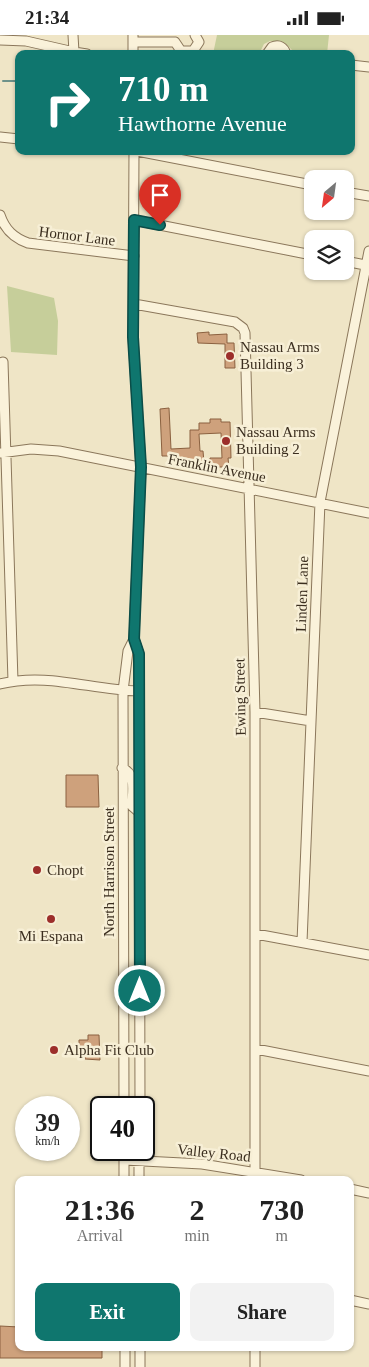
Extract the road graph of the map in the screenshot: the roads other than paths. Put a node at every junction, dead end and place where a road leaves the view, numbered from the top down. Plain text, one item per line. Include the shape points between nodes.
1 (73, 35) edge
2 (195, 35) edge
3 (133, 39) edge
4 (176, 39) edge
5 (0, 40) edge
6 (65, 50) edge
7 (74, 50) edge
8 (194, 50) edge
9 (270, 50) edge
10 (284, 50) edge
11 (355, 65) edge
12 (369, 67) edge
13 (0, 137) edge
14 (15, 139) edge
15 (135, 155) edge
16 (156, 155) edge
17 (304, 183) edge
18 (354, 194) edge
19 (369, 196) edge
20 (0, 215) edge
21 (134, 220) junction
22 (369, 251) edge
23 (304, 253) edge
24 (134, 256) junction
25 (354, 263) edge
26 (365, 265) junction
27 (134, 304) junction
28 (2, 363) edge
29 (2, 452) edge
30 (141, 467) junction
31 (249, 489) junction
32 (320, 503) junction
33 (369, 513) edge
34 (4, 567) edge
35 (134, 639) junction
36 (13, 681) junction
37 (0, 684) edge
38 (123, 691) junction
39 (138, 691) junction
40 (254, 712) junction
41 (311, 721) junction
42 (139, 729) junction
43 (122, 736) junction
44 (122, 769) junction
45 (139, 812) junction
46 (139, 838) junction
47 (123, 859) junction
48 (256, 934) junction
49 (302, 943) junction
50 (369, 955) edge
51 (256, 1049) junction
52 (369, 1071) edge
53 (124, 1096) edge
54 (140, 1096) edge
55 (124, 1161) edge
56 (139, 1161) edge
57 (155, 1161) edge
58 (124, 1176) edge
59 (139, 1176) edge
60 (255, 1176) edge
61 (354, 1190) edge
62 (369, 1193) edge
63 (354, 1301) edge
64 (369, 1304) edge
65 (125, 1351) edge
66 (140, 1351) edge
67 (255, 1351) edge
68 (125, 1367) edge
69 (140, 1367) edge
70 (255, 1367) edge

1 - 7 street
2 - 8 street via 199,42
3 - 4 street
5 - 6 street via 26,41
9 - 10 street via 278,46
11 - 12 street
13 - 14 street
15 - 21 street, North Harrison Street
16 - 17 street
18 - 19 street
20 - 24 street, Hornor Lane via 13,236 28,243
21 - 23 street
21 - 24 street, North Harrison Street
22 - 26 street, Linden Lane
24 - 27 street, North Harrison Street
25 - 26 street
26 - 32 street, Linden Lane
27 - 30 street, North Harrison Street
27 - 31 street, Ewing Street via 235,322 243,328 246,333
28 - 29 street
29 - 30 street, Franklin Avenue via 45,450
29 - 34 street
30 - 31 street, Franklin Avenue
30 - 35 street, North Harrison Street
31 - 32 street, Franklin Avenue
31 - 40 street, Ewing Street
32 - 33 street, Franklin Avenue
32 - 41 street, Linden Lane
34 - 36 street
35 - 38 street, North Harrison Street via 128,651
35 - 39 street, North Harrison Street via 139,654
36 - 37 street
36 - 38 street via 48,679
38 - 39 street
38 - 43 street, North Harrison Street
39 - 42 street, North Harrison Street
40 - 41 street
40 - 48 street, Ewing Street
41 - 49 street, Linden Lane
42 - 43 street
42 - 45 street, North Harrison Street
43 - 44 street, North Harrison Street
44 - 45 street via 132,776 132,806
44 - 47 street, North Harrison Street
45 - 46 street, North Harrison Street
46 - 47 street via 136,848
46 - 54 street, North Harrison Street
47 - 53 street, North Harrison Street
48 - 49 street
48 - 51 street, Ewing Street
49 - 50 street
51 - 52 street
51 - 60 street, Ewing Street
55 - 58 street
56 - 59 street
57 - 60 street, Valley Road via 202,1164
61 - 62 street
63 - 64 street
65 - 68 street
66 - 69 street
67 - 70 street

